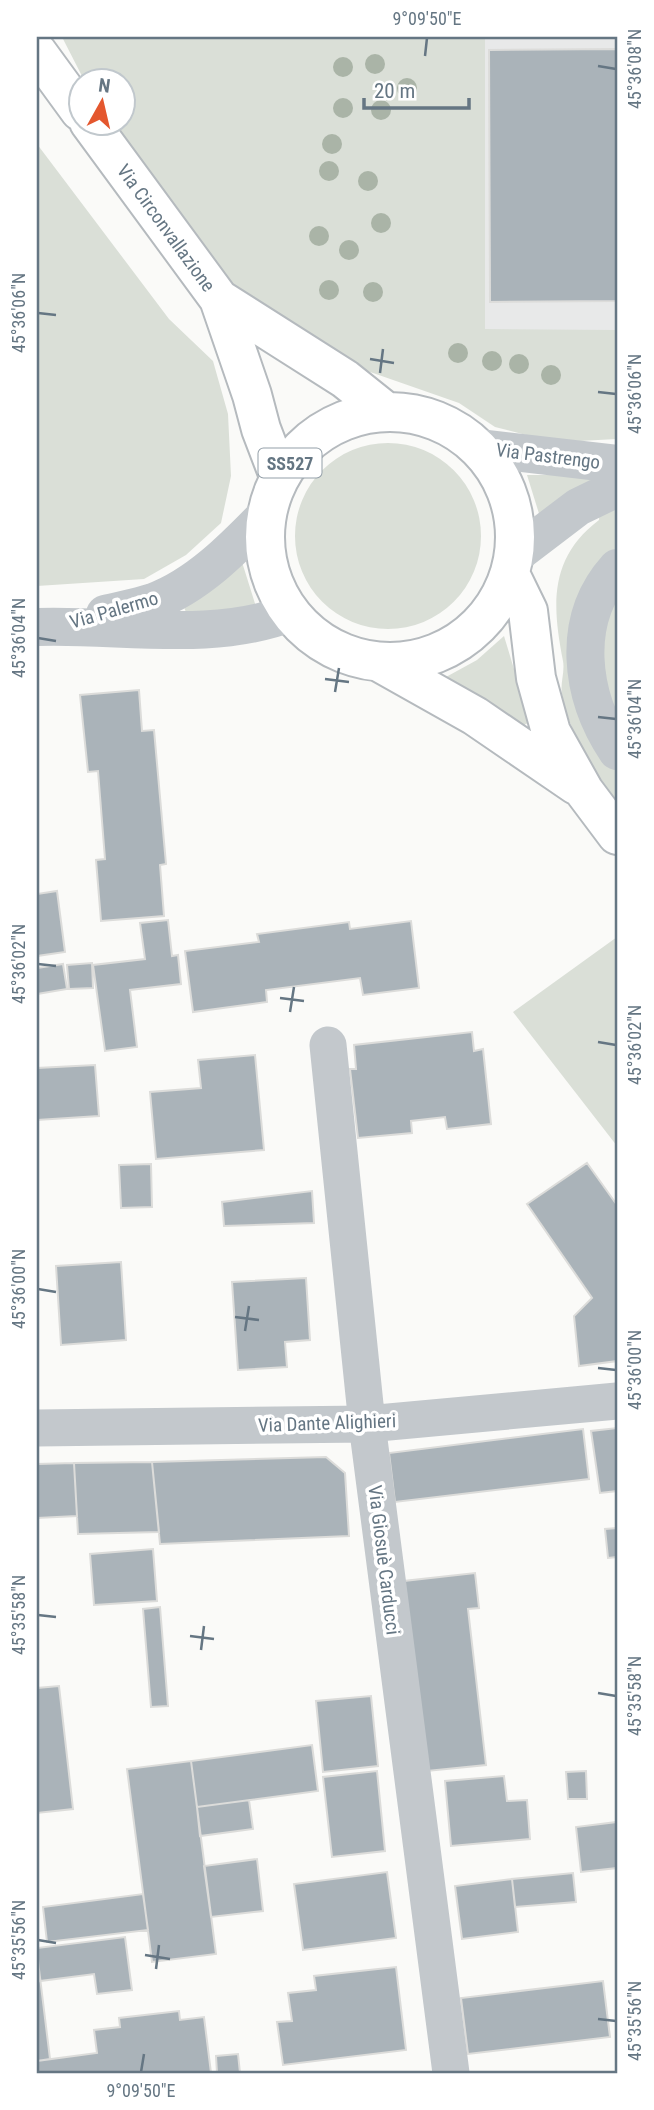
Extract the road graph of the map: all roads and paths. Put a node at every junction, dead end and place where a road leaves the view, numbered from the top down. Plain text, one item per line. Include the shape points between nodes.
1 (37, 52) edge
2 (66, 92) edge
3 (99, 136) edge
4 (219, 299) junction
5 (385, 411) junction
6 (478, 448) junction
7 (617, 464) edge
8 (279, 476) junction
9 (617, 488) edge
10 (265, 515) junction
11 (512, 564) junction
12 (617, 568) edge
13 (290, 613) junction
14 (48, 627) edge
15 (379, 662) junction
16 (617, 751) edge
17 (584, 791) junction
18 (617, 835) edge
19 (328, 1045) dead end
20 (617, 1401) edge
21 (367, 1424) junction
22 (37, 1428) edge
23 (451, 2073) edge

1 - 2 main road
3 - 4 main road, Via Circonvallazione / SS527
4 - 5 main road, Via Circonvallazione / SS527 via 345,379
4 - 8 main road, Via Circonvallazione / SS527
5 - 6 main road, SS527 via 419,415 451,427
5 - 8 main road, SS527 via 343,421 306,442
6 - 7 street, Via Pastrengo
6 - 11 main road, SS527 via 509,497 515,526
8 - 10 main road, SS527
9 - 11 street, Via Pastrengo via 578,507
10 - 13 main road, SS527 via 264,550 272,583
10 - 14 street, Via Palermo via 200,575 155,601
11 - 15 main road, SS527 via 491,612 460,641 422,659
11 - 17 main road, SS527 via 528,611 536,678 551,732
12 - 16 street via 604,583 584,633 586,680
13 - 14 street, Via Palermo via 265,623 218,629
13 - 15 main road, SS527 via 314,638 345,654
15 - 17 main road, SS527 via 475,716
17 - 18 main road, SS527
19 - 21 street, Via Giosuè Carducci
20 - 21 street, Via Dante Alighieri
21 - 22 street, Via Dante Alighieri
21 - 23 street, Via Giosuè Carducci

